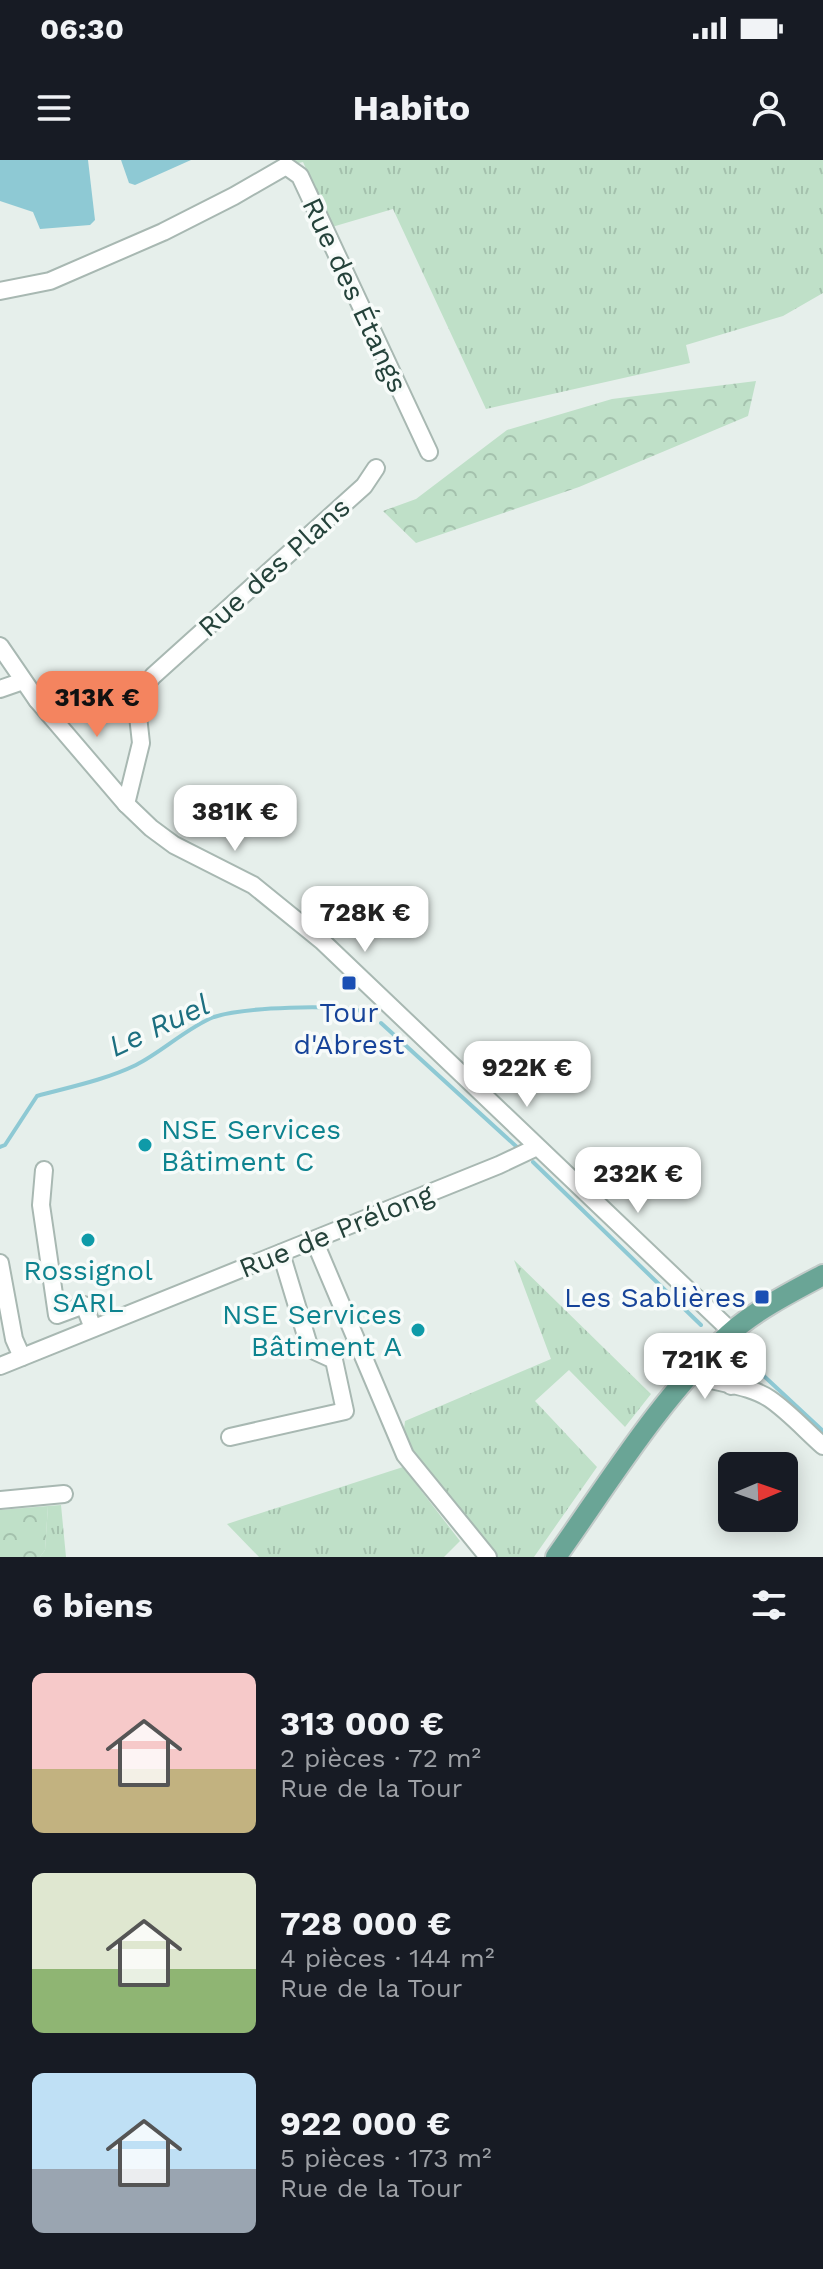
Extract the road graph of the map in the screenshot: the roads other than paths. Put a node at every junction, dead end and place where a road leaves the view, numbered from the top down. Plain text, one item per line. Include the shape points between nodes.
1 (0, 291) edge
2 (429, 452) dead end
3 (376, 468) dead end
4 (0, 646) edge
5 (23, 681) junction
6 (0, 689) edge
7 (136, 698) junction
8 (37, 700) junction
9 (126, 804) junction
10 (537, 1147) junction
11 (44, 1170) dead end
12 (314, 1240) junction
13 (281, 1253) junction
14 (0, 1263) edge
15 (823, 1275) edge
16 (93, 1328) junction
17 (732, 1332) junction
18 (712, 1352) junction
19 (22, 1357) junction
20 (0, 1366) edge
21 (691, 1374) junction
22 (731, 1386) junction
23 (230, 1437) dead end
24 (823, 1446) edge
25 (64, 1494) dead end
26 (0, 1500) edge
27 (488, 1557) edge
28 (556, 1557) edge

1 - 2 street, Rue des Étangs via 50,281 163,232 286,166 300,176
3 - 7 street, Rue des Plans via 364,486 153,676
4 - 5 street
5 - 6 street
5 - 8 street
7 - 8 street via 79,708
7 - 9 street via 141,743
8 - 9 street
9 - 10 street via 174,845 269,896
10 - 12 street, Rue de Prélong
10 - 17 street
11 - 16 street via 41,1205 57,1315 84,1305
12 - 13 street, Rue de Prélong
12 - 27 street via 405,1455
13 - 16 street, Rue de Prélong
13 - 23 street via 310,1349 334,1360 345,1411
14 - 19 street
15 - 17 main road
16 - 19 street, Rue de Prélong
17 - 18 main road
18 - 21 main road
18 - 22 street
19 - 20 street, Rue de Prélong
21 - 22 street
21 - 28 main road
22 - 24 street via 770,1399
25 - 26 street

